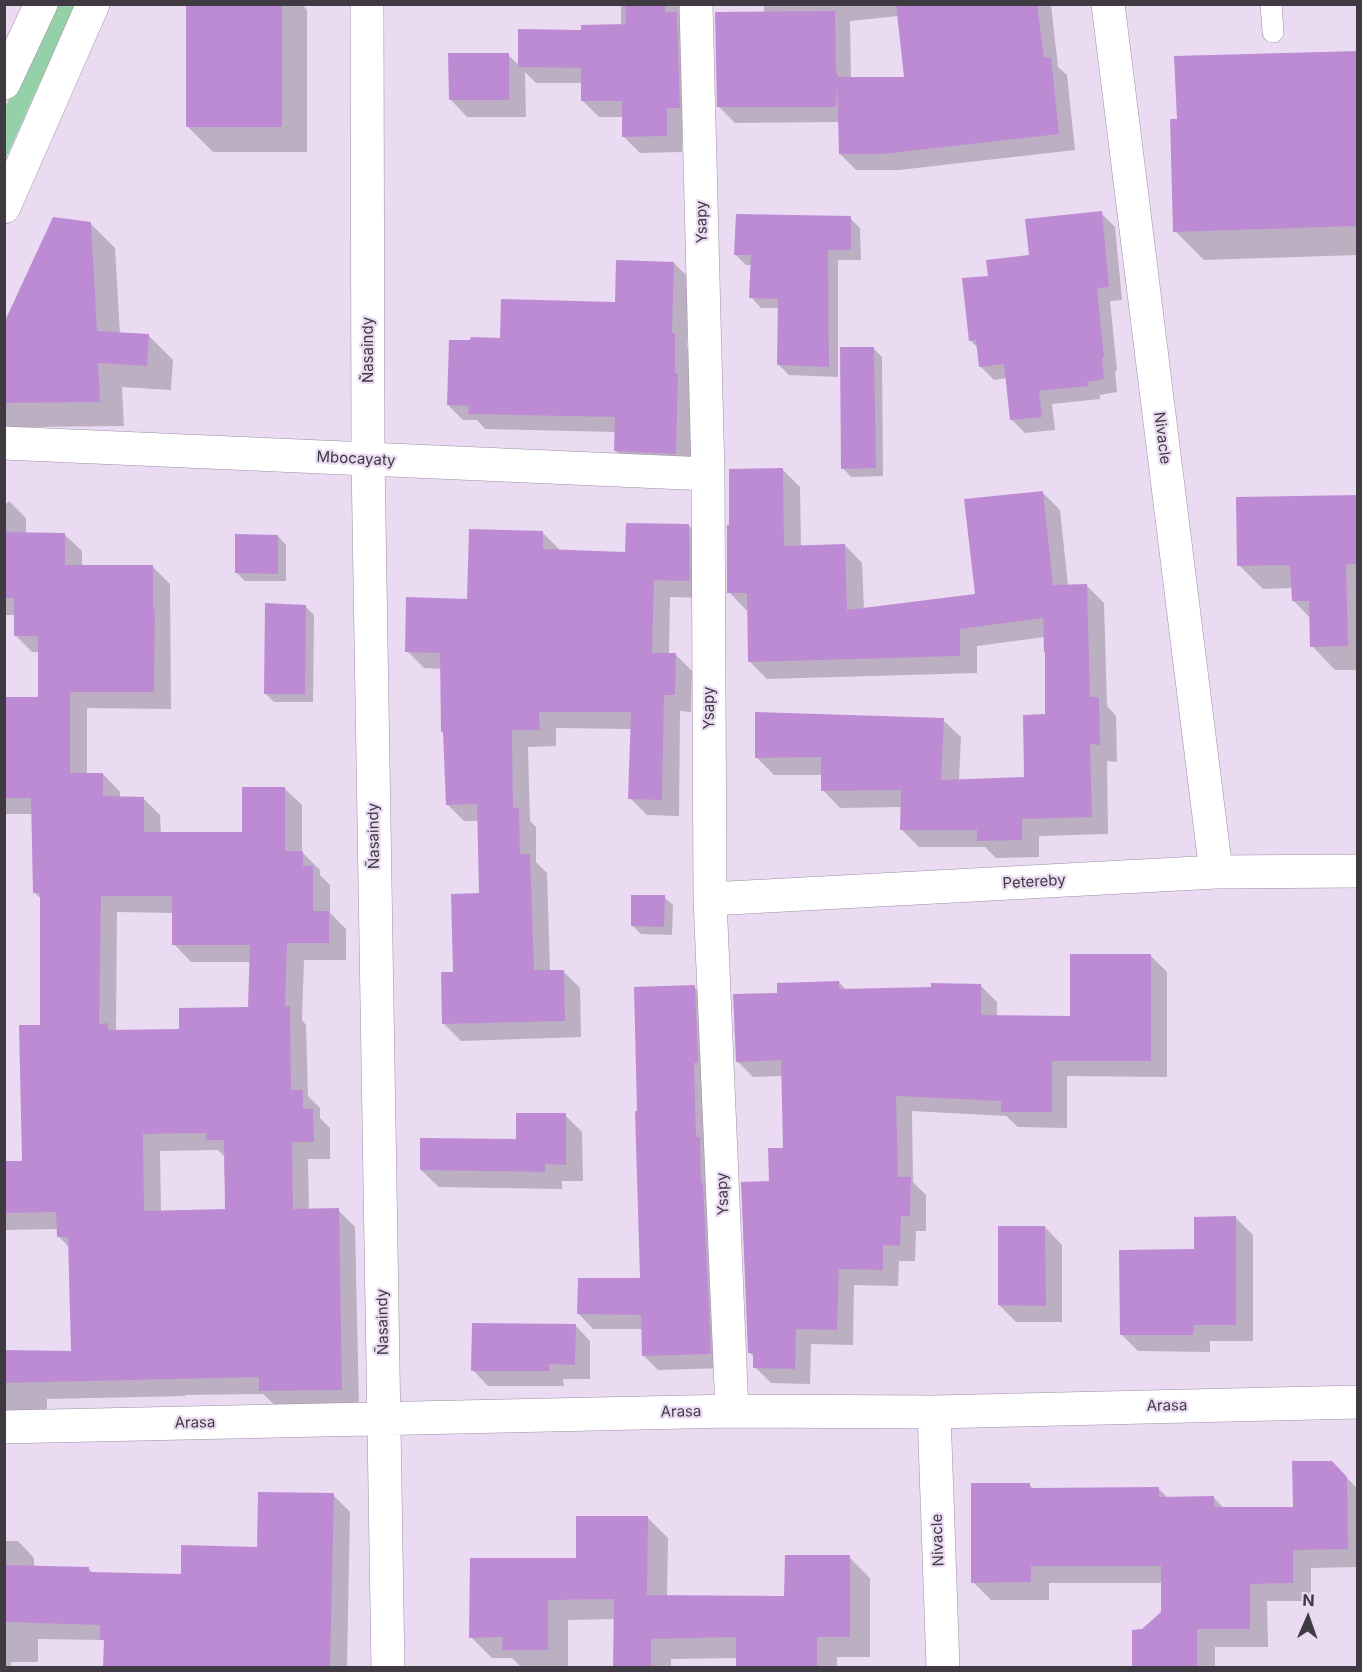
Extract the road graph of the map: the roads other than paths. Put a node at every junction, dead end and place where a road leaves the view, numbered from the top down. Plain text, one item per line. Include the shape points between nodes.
1 (40, 4) edge
2 (93, 4) edge
3 (367, 4) edge
4 (696, 4) edge
5 (1108, 4) edge
6 (1271, 4) edge
7 (1273, 32) dead end
8 (4, 83) edge
9 (4, 207) edge
10 (4, 443) edge
11 (368, 459) junction
12 (708, 474) junction
13 (1216, 872) junction
14 (1358, 872) edge
15 (710, 899) junction
16 (1358, 1402) edge
17 (732, 1411) junction
18 (934, 1412) junction
19 (385, 1419) junction
20 (4, 1427) edge
21 (388, 1668) edge
22 (943, 1668) edge

1 - 8 street
2 - 9 street
3 - 11 street, Ñasaindy
4 - 12 street, Ysapy
5 - 13 street, Nivacle
6 - 7 lane
10 - 11 street, Mbocayaty
11 - 12 street, Mbocayaty
11 - 19 street, Ñasaindy
12 - 15 street, Ysapy
13 - 14 street, Petereby
13 - 15 street, Petereby
15 - 17 street, Ysapy
16 - 18 street, Arasa
17 - 18 street, Arasa
17 - 19 street, Arasa
18 - 22 street, Nivacle
19 - 20 street, Arasa
19 - 21 street, Ñasaindy

